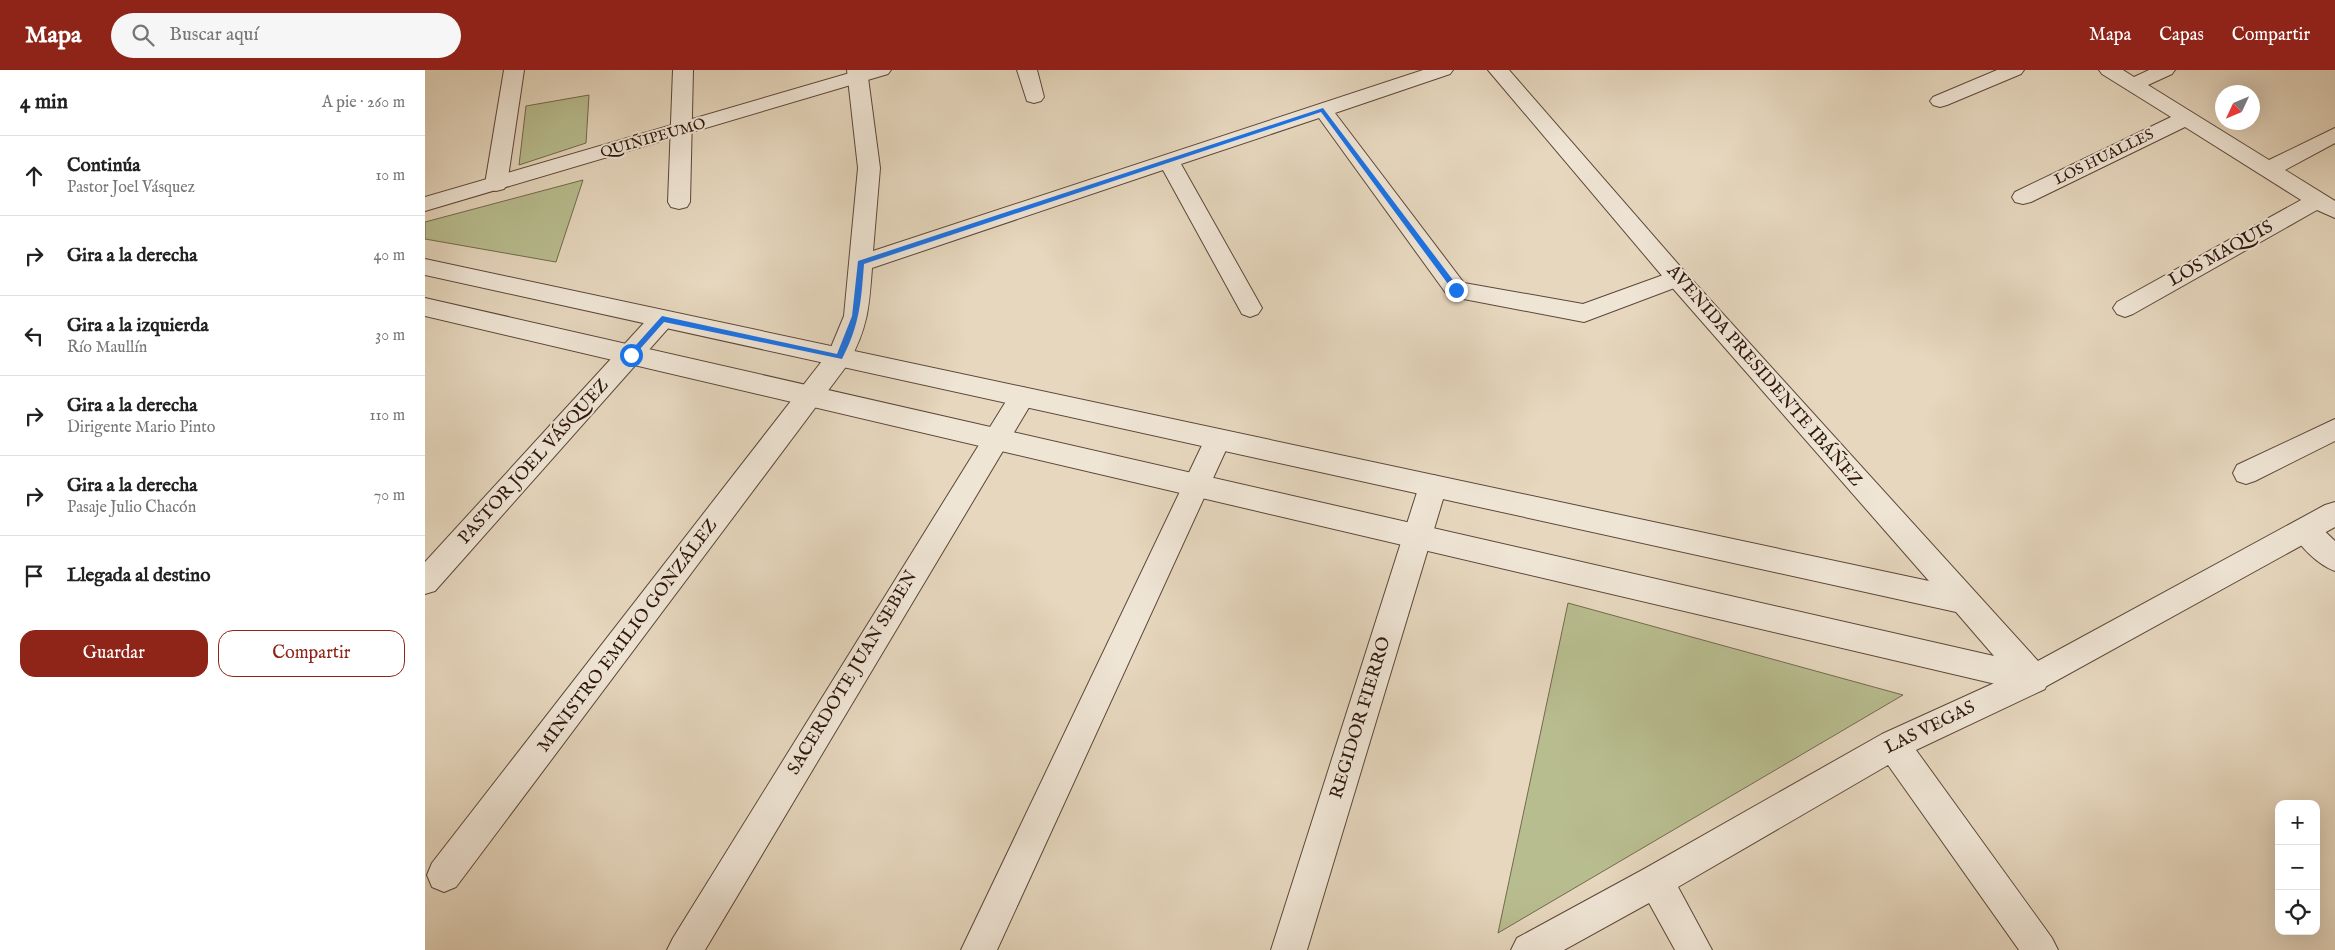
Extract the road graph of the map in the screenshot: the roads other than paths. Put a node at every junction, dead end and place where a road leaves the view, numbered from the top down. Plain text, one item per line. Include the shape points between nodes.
1 (514, 70) edge
2 (683, 70) edge
3 (881, 70) edge
4 (1027, 70) edge
5 (1443, 70) edge
6 (1498, 70) edge
7 (2014, 70) edge
8 (2109, 70) edge
9 (2165, 70) edge
10 (858, 73) edge
11 (2132, 85) junction
12 (1034, 98) dead end
13 (1940, 101) dead end
14 (1323, 110) junction
15 (2186, 118) junction
16 (682, 129) junction
17 (2335, 135) edge
18 (1168, 161) junction
19 (2269, 169) junction
20 (496, 184) junction
21 (2023, 197) dead end
22 (679, 202) dead end
23 (425, 204) edge
24 (2326, 205) edge
25 (861, 262) junction
26 (425, 267) edge
27 (1677, 278) junction
28 (425, 307) edge
29 (1250, 308) dead end
30 (2125, 308) dead end
31 (662, 319) junction
32 (631, 355) junction
33 (839, 357) junction
34 (811, 396) junction
35 (1022, 397) junction
36 (2335, 429) edge
37 (996, 439) junction
38 (1218, 440) junction
39 (2246, 473) dead end
40 (1197, 485) junction
41 (1433, 486) junction
42 (2335, 513) edge
43 (2305, 530) junction
44 (1418, 536) junction
45 (2335, 559) edge
46 (425, 582) edge
47 (1963, 601) junction
48 (2035, 679) junction
49 (1893, 745) junction
50 (444, 875) dead end
51 (1656, 881) junction
52 (685, 950) edge
53 (979, 950) edge
54 (1289, 950) edge
55 (1529, 950) edge
56 (1695, 950) edge
57 (2040, 950) edge

1 - 20 street
2 - 16 street
3 - 10 street, QUIÑIPEUMO
4 - 12 street
5 - 14 street
6 - 27 street, AVENIDA PRESIDENTE IBÁÑEZ
7 - 13 street
8 - 11 street
9 - 11 street
10 - 16 street, QUIÑIPEUMO
10 - 25 street, MINISTRO EMILIO GONZÁLEZ via 869,168
11 - 15 street
14 - 18 street
14 - 27 street via 1456,290 1584,313
15 - 19 street
15 - 21 street, LOS HUALLES
16 - 20 street, QUIÑIPEUMO
16 - 22 street
17 - 19 street
18 - 25 street
18 - 29 street
19 - 24 street
20 - 23 street, QUIÑIPEUMO
24 - 30 street, LOS MAQUIS
25 - 33 street, MINISTRO EMILIO GONZÁLEZ via 856,316
26 - 31 street
27 - 47 street, AVENIDA PRESIDENTE IBÁÑEZ
28 - 32 street
31 - 32 street, PASTOR JOEL VÁSQUEZ
31 - 33 street
32 - 34 street
32 - 46 street, PASTOR JOEL VÁSQUEZ
33 - 34 street, MINISTRO EMILIO GONZÁLEZ
33 - 35 street
34 - 37 street
34 - 50 street, MINISTRO EMILIO GONZÁLEZ
35 - 37 street, SACERDOTE JUAN SEBEN
35 - 38 street
36 - 39 street
37 - 40 street
37 - 52 street, SACERDOTE JUAN SEBEN
38 - 40 street
38 - 41 street
40 - 44 street
40 - 53 street
41 - 44 street, REGIDOR FIERRO
41 - 47 street
42 - 43 street, LAS VEGAS
43 - 45 street
43 - 48 street, LAS VEGAS
44 - 48 street
44 - 54 street, REGIDOR FIERRO
47 - 48 street, AVENIDA PRESIDENTE IBÁÑEZ
48 - 49 street, LAS VEGAS
49 - 51 street, LAS VEGAS
49 - 57 street
51 - 55 street, LAS VEGAS
51 - 56 street

